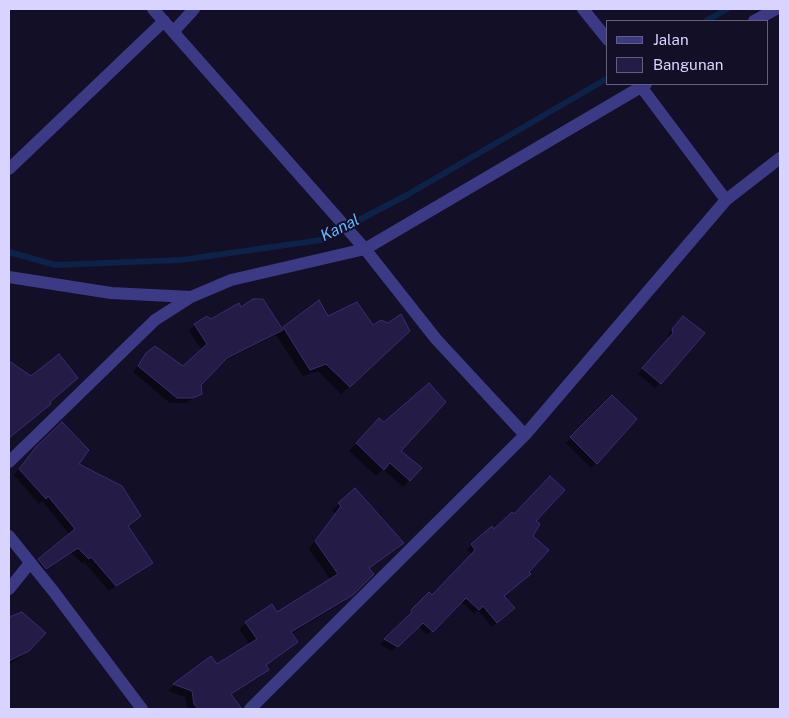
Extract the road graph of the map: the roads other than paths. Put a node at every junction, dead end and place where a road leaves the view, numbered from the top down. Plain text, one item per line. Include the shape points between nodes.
1 (153, 9) edge
2 (194, 9) edge
3 (583, 9) edge
4 (776, 9) edge
5 (756, 20) edge
6 (164, 21) junction
7 (174, 31) junction
8 (606, 38) edge
9 (642, 85) edge
10 (780, 158) edge
11 (9, 169) edge
12 (726, 200) junction
13 (365, 249) junction
14 (9, 276) edge
15 (190, 297) junction
16 (525, 435) junction
17 (9, 462) edge
18 (9, 536) edge
19 (30, 563) junction
20 (9, 589) edge
21 (142, 709) edge
22 (250, 709) edge

1 - 6 street
2 - 7 street
3 - 8 street
4 - 5 street
6 - 7 street
6 - 11 street
7 - 13 street
9 - 12 street
9 - 13 street
10 - 12 street
12 - 16 street
13 - 15 street via 231,280
13 - 16 street via 436,340
14 - 15 street via 111,293
15 - 17 street via 154,320
16 - 22 street
18 - 19 street
19 - 20 street
19 - 21 street

